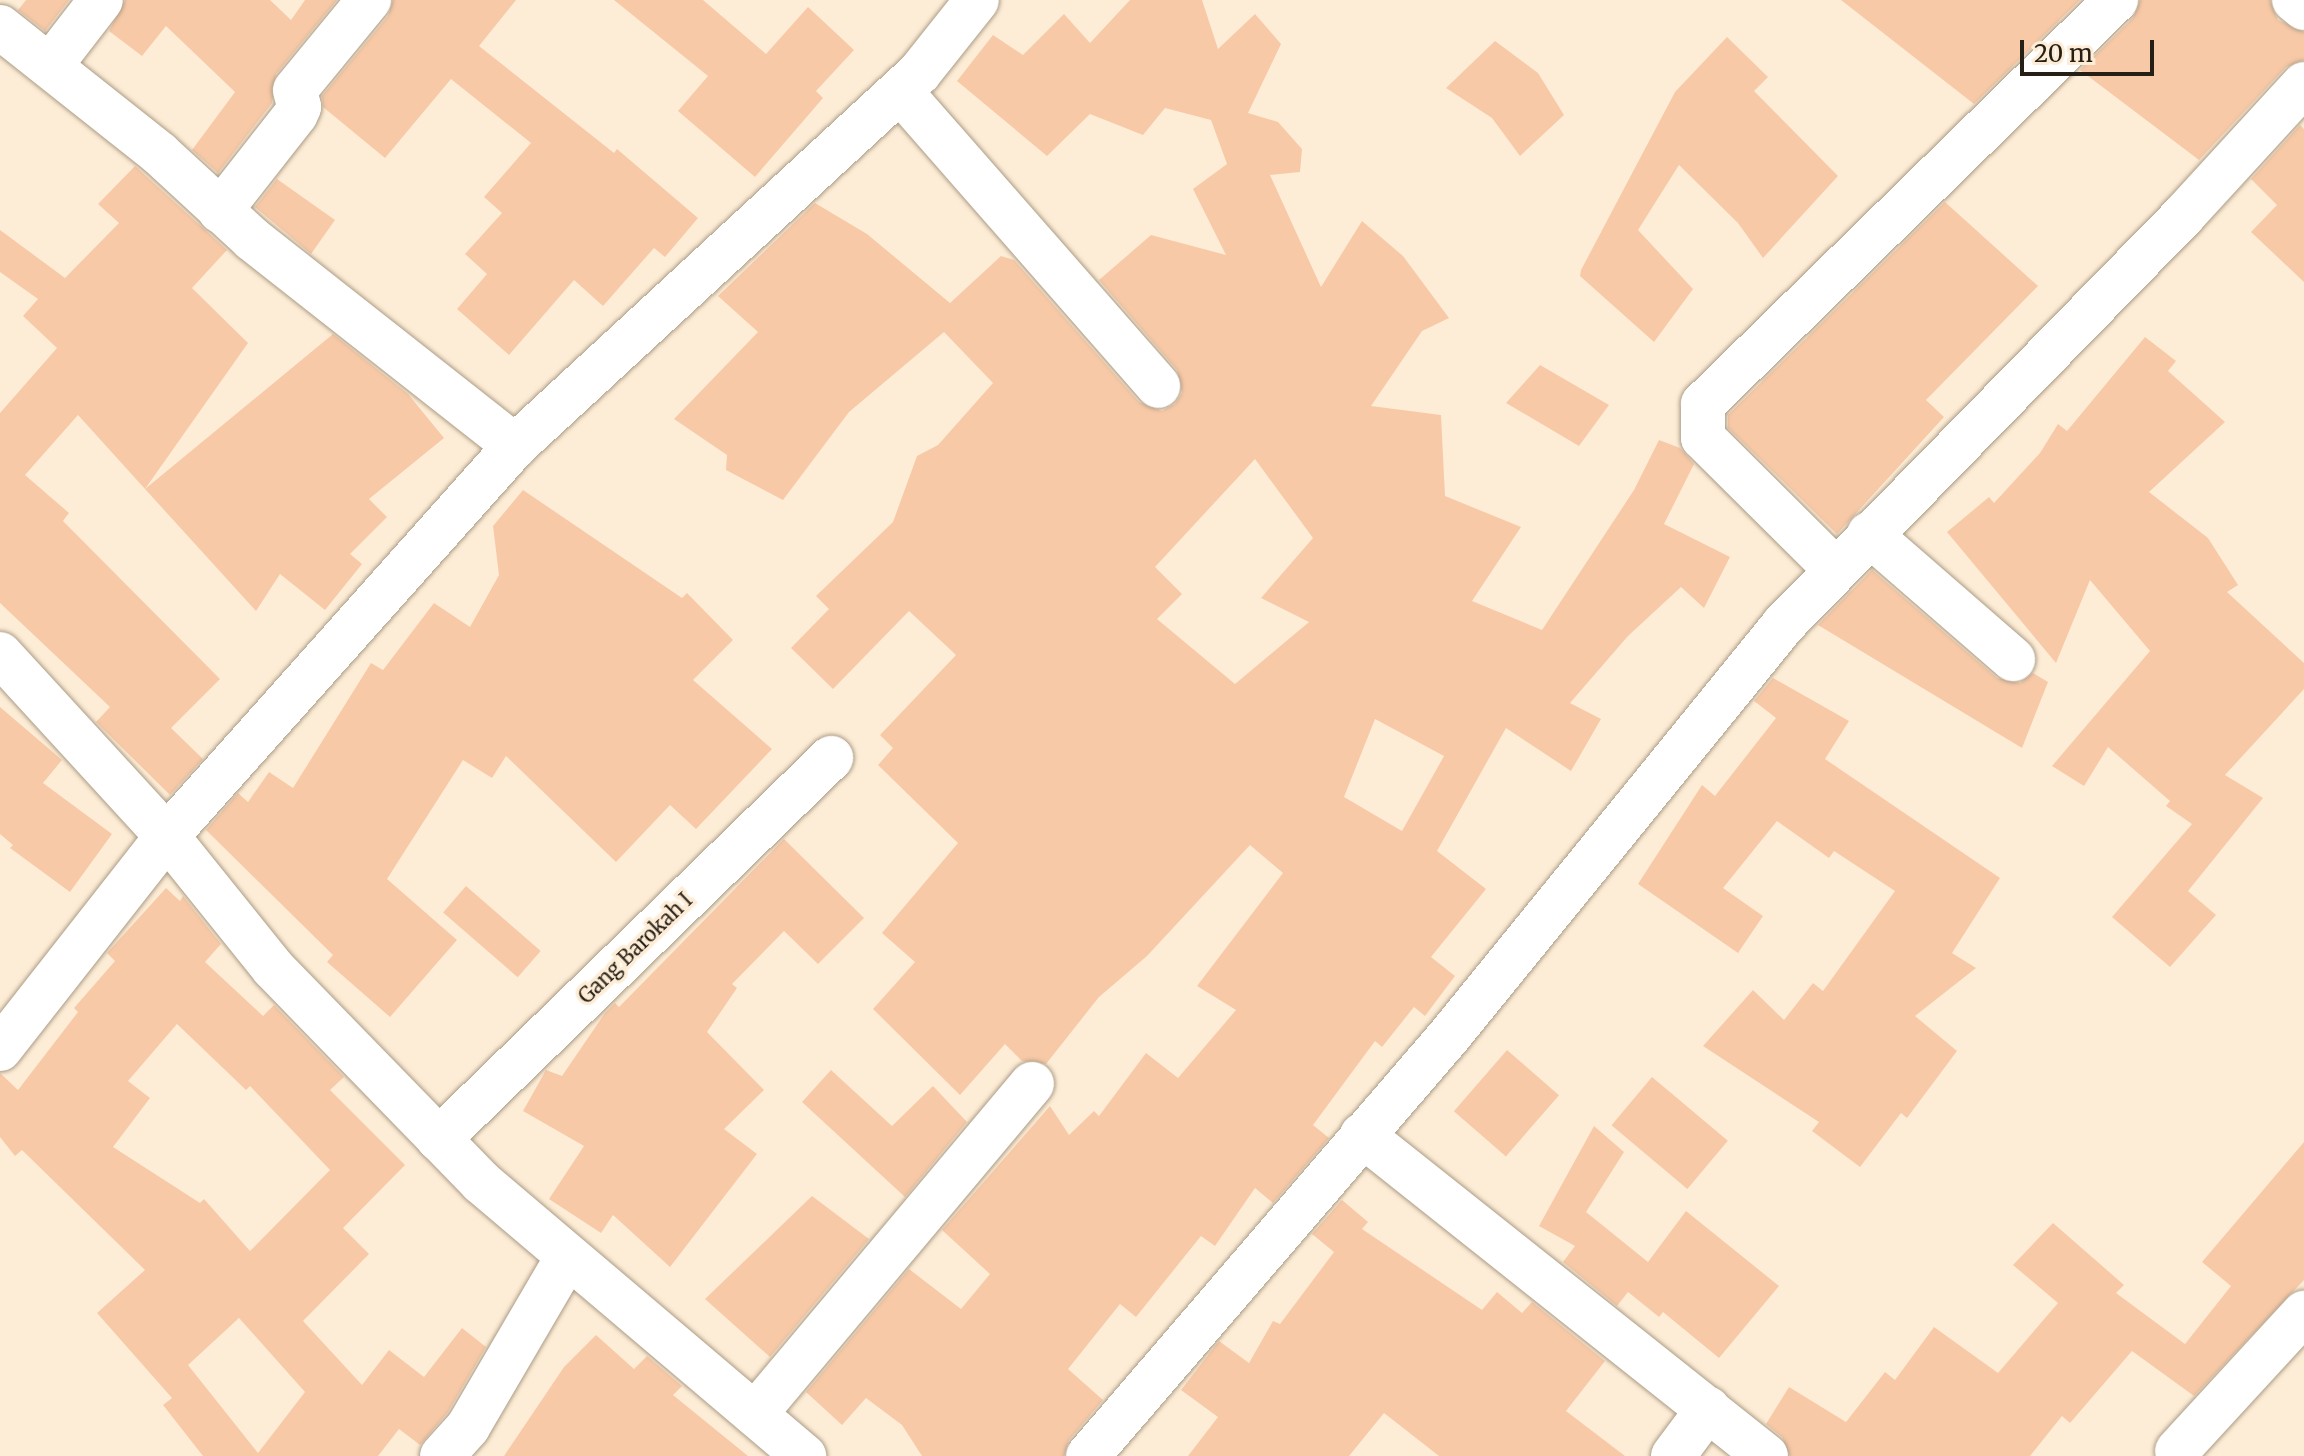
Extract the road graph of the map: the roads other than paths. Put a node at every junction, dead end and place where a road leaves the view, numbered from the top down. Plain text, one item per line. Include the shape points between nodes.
1 (101, 0) edge
2 (369, 0) edge
3 (977, 0) edge
4 (2116, 0) edge
5 (2294, 0) edge
6 (2304, 8) edge
7 (0, 27) edge
8 (50, 66) junction
9 (2304, 84) edge
10 (900, 91) junction
11 (220, 211) junction
12 (1158, 386) dead end
13 (515, 446) junction
14 (1869, 534) junction
15 (1835, 569) junction
16 (0, 654) edge
17 (2013, 659) dead end
18 (831, 758) dead end
19 (167, 836) junction
20 (0, 1049) edge
21 (1032, 1084) dead end
22 (1362, 1135) junction
23 (439, 1139) junction
24 (566, 1259) junction
25 (2304, 1313) edge
26 (1708, 1409) junction
27 (755, 1414) junction
28 (2177, 1454) edge
29 (442, 1456) edge
30 (804, 1456) edge
31 (1088, 1456) edge
32 (1673, 1456) edge
33 (1766, 1456) edge

1 - 8 street
2 - 11 street via 295,90 296,114
3 - 10 street
4 - 15 street via 1703,404 1703,438
5 - 6 street
7 - 8 street
8 - 11 street via 160,154
9 - 14 street via 2183,216
10 - 12 street
10 - 13 street
11 - 13 street
13 - 19 street
14 - 15 street
14 - 17 street
15 - 22 street
16 - 19 street
18 - 23 street, Gang Barokah I
19 - 20 street
19 - 23 street via 273,968
21 - 27 street
22 - 26 street
22 - 31 street
23 - 24 street
24 - 27 street
24 - 29 street via 468,1427
25 - 28 street
26 - 32 street
26 - 33 street
27 - 30 street

